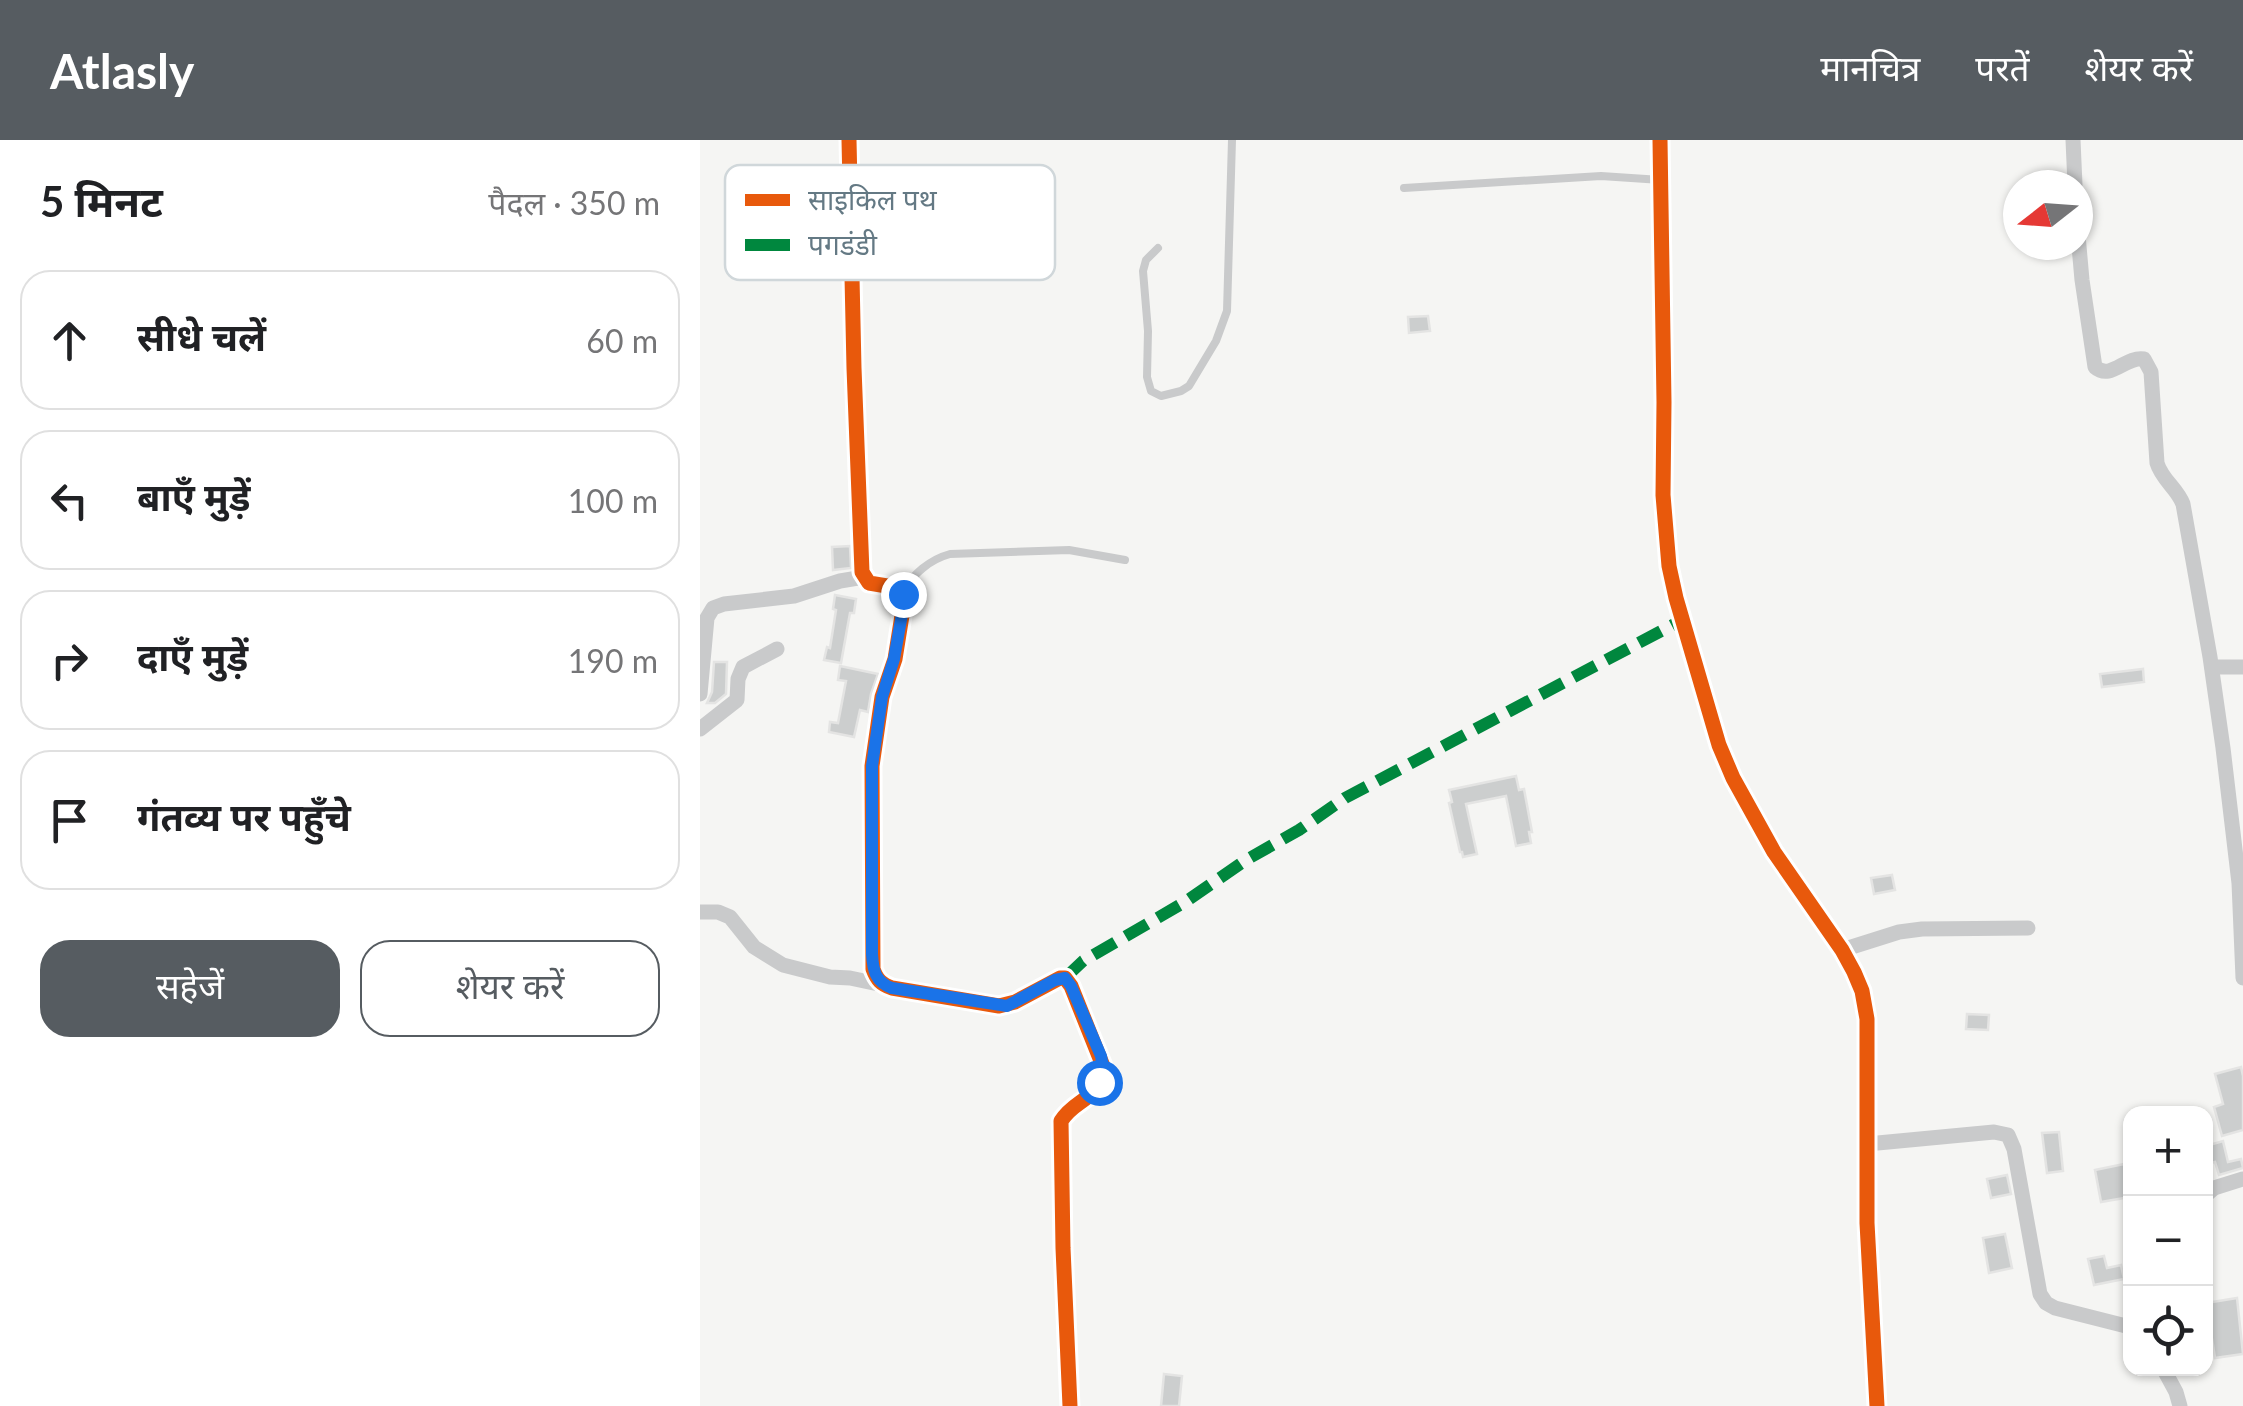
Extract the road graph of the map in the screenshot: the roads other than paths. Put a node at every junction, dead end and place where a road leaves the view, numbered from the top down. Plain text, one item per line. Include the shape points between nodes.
1 (849, 140) edge
2 (1232, 140) edge
3 (1660, 140) edge
4 (2073, 140) edge
5 (850, 165) edge
6 (2075, 170) edge
7 (1661, 180) junction
8 (1404, 188) dead end
9 (1158, 248) dead end
10 (2080, 260) edge
11 (852, 280) edge
12 (1125, 560) dead end
13 (864, 577) junction
14 (901, 591) junction
15 (778, 650) dead end
16 (2243, 667) edge
17 (2212, 668) junction
18 (700, 694) edge
19 (700, 728) edge
20 (700, 912) edge
21 (2028, 928) dead end
22 (1842, 950) junction
23 (2243, 978) edge
24 (883, 985) junction
25 (1867, 1144) junction
26 (2243, 1178) edge
27 (2213, 1189) edge
28 (2123, 1325) edge
29 (2167, 1376) edge
30 (1070, 1406) edge
31 (1878, 1406) edge
32 (2180, 1406) edge

1 - 5 street
2 - 9 lane via 1227,311 1188,386 1162,396 1151,391 1147,376 1143,271
3 - 7 street
4 - 6 street
7 - 8 lane via 1602,176
7 - 22 street via 1663,495 1676,598 1733,778
10 - 17 street via 2095,367 2107,372 2140,357 2151,372 2157,463 2183,504
11 - 13 street
12 - 14 lane via 1069,550 950,554 935,558
13 - 14 street
13 - 18 street via 713,608
14 - 24 street via 872,766 872,954
15 - 19 street via 743,667 736,700
16 - 17 street
17 - 23 street via 2239,883
20 - 24 street via 730,918 783,966
21 - 22 street via 1900,932
22 - 25 street via 1868,1018
24 - 30 street via 999,1006 1060,978 1071,986 1103,1066 1094,1091 1061,1121
25 - 28 street via 2008,1135 2040,1294 2054,1308
25 - 31 street
26 - 27 street
29 - 32 street

